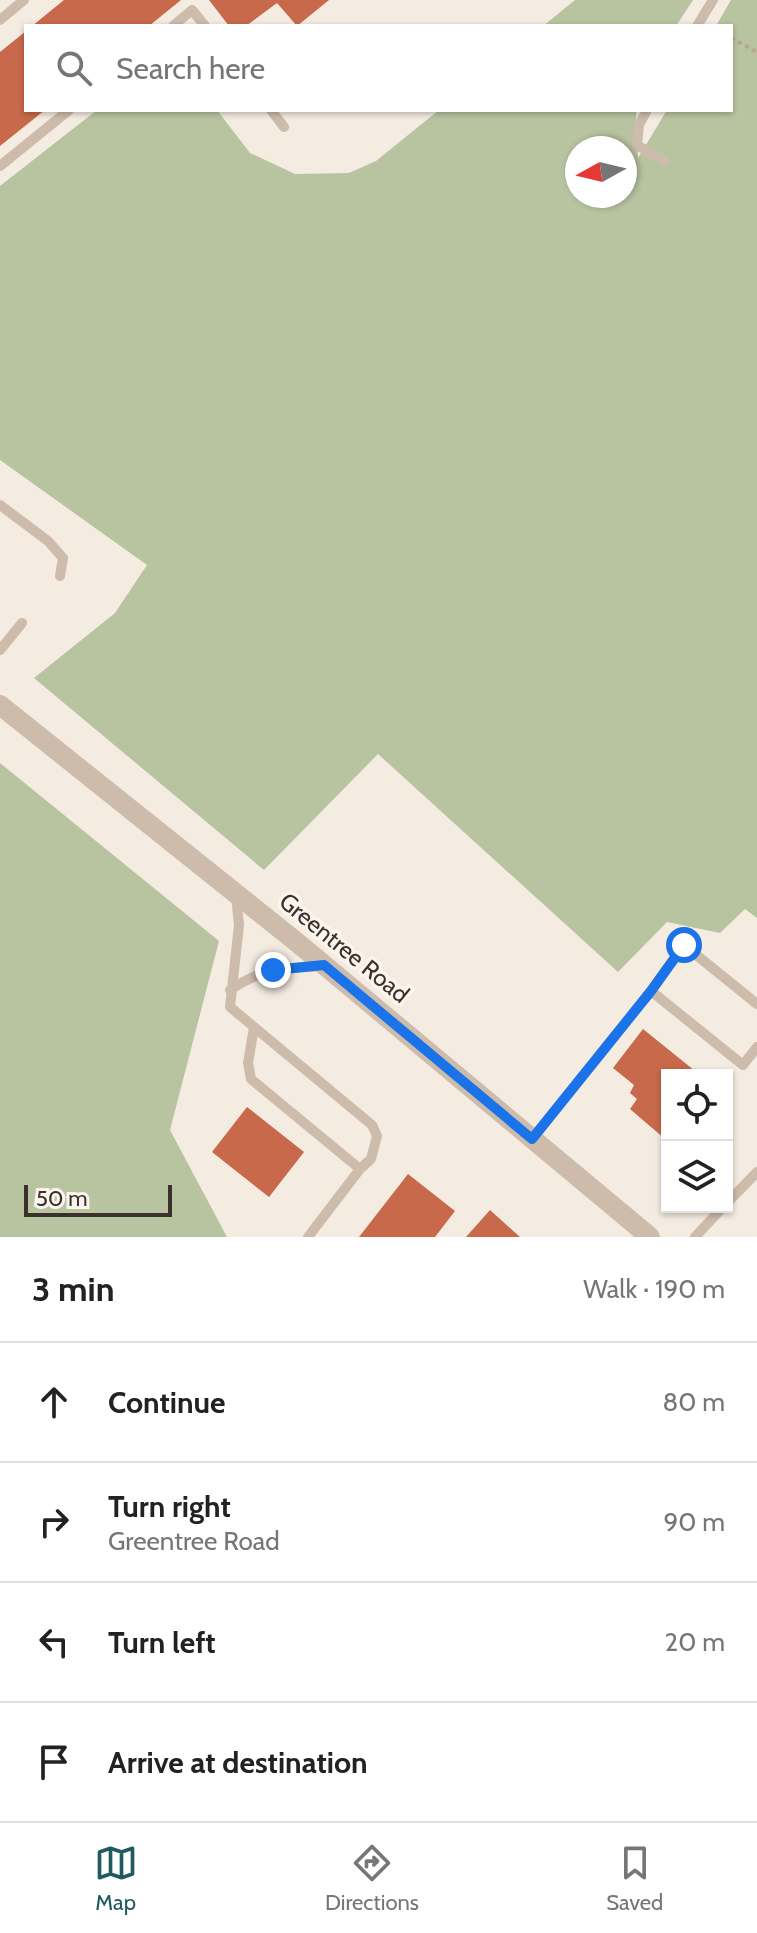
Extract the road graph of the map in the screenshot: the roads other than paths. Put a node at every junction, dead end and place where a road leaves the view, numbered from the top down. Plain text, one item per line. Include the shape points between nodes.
1 (24, 0) edge
2 (713, 0) edge
3 (0, 20) edge
4 (175, 24) edge
5 (203, 24) edge
6 (698, 24) edge
7 (67, 112) edge
8 (273, 112) edge
9 (646, 112) edge
10 (284, 127) dead end
11 (664, 161) dead end
12 (0, 166) edge
13 (0, 505) edge
14 (60, 576) dead end
15 (22, 623) dead end
16 (0, 650) edge
17 (0, 705) edge
18 (236, 894) junction
19 (324, 965) junction
20 (230, 990) junction
21 (651, 991) junction
22 (757, 1004) edge
23 (254, 1027) junction
24 (757, 1047) edge
25 (532, 1139) junction
26 (360, 1169) junction
27 (757, 1172) edge
28 (733, 1197) edge
29 (718, 1213) edge
30 (308, 1237) edge
31 (650, 1237) edge
32 (695, 1237) edge

1 - 3 lane
2 - 6 lane
4 - 5 lane via 192,10
7 - 12 lane
8 - 10 lane
9 - 11 lane via 637,145
13 - 14 lane via 63,558
15 - 16 lane
17 - 18 street, Greentree Road
18 - 19 street, Greentree Road
18 - 20 lane via 238,939
19 - 20 lane via 262,973
19 - 25 street, Greentree Road
20 - 23 lane via 230,1007
21 - 22 lane via 684,945
21 - 24 lane via 743,1065
21 - 25 lane
23 - 26 lane via 251,1079
23 - 26 lane via 372,1125 375,1150
25 - 31 street, Greentree Road
26 - 30 lane
27 - 28 lane
29 - 32 lane

